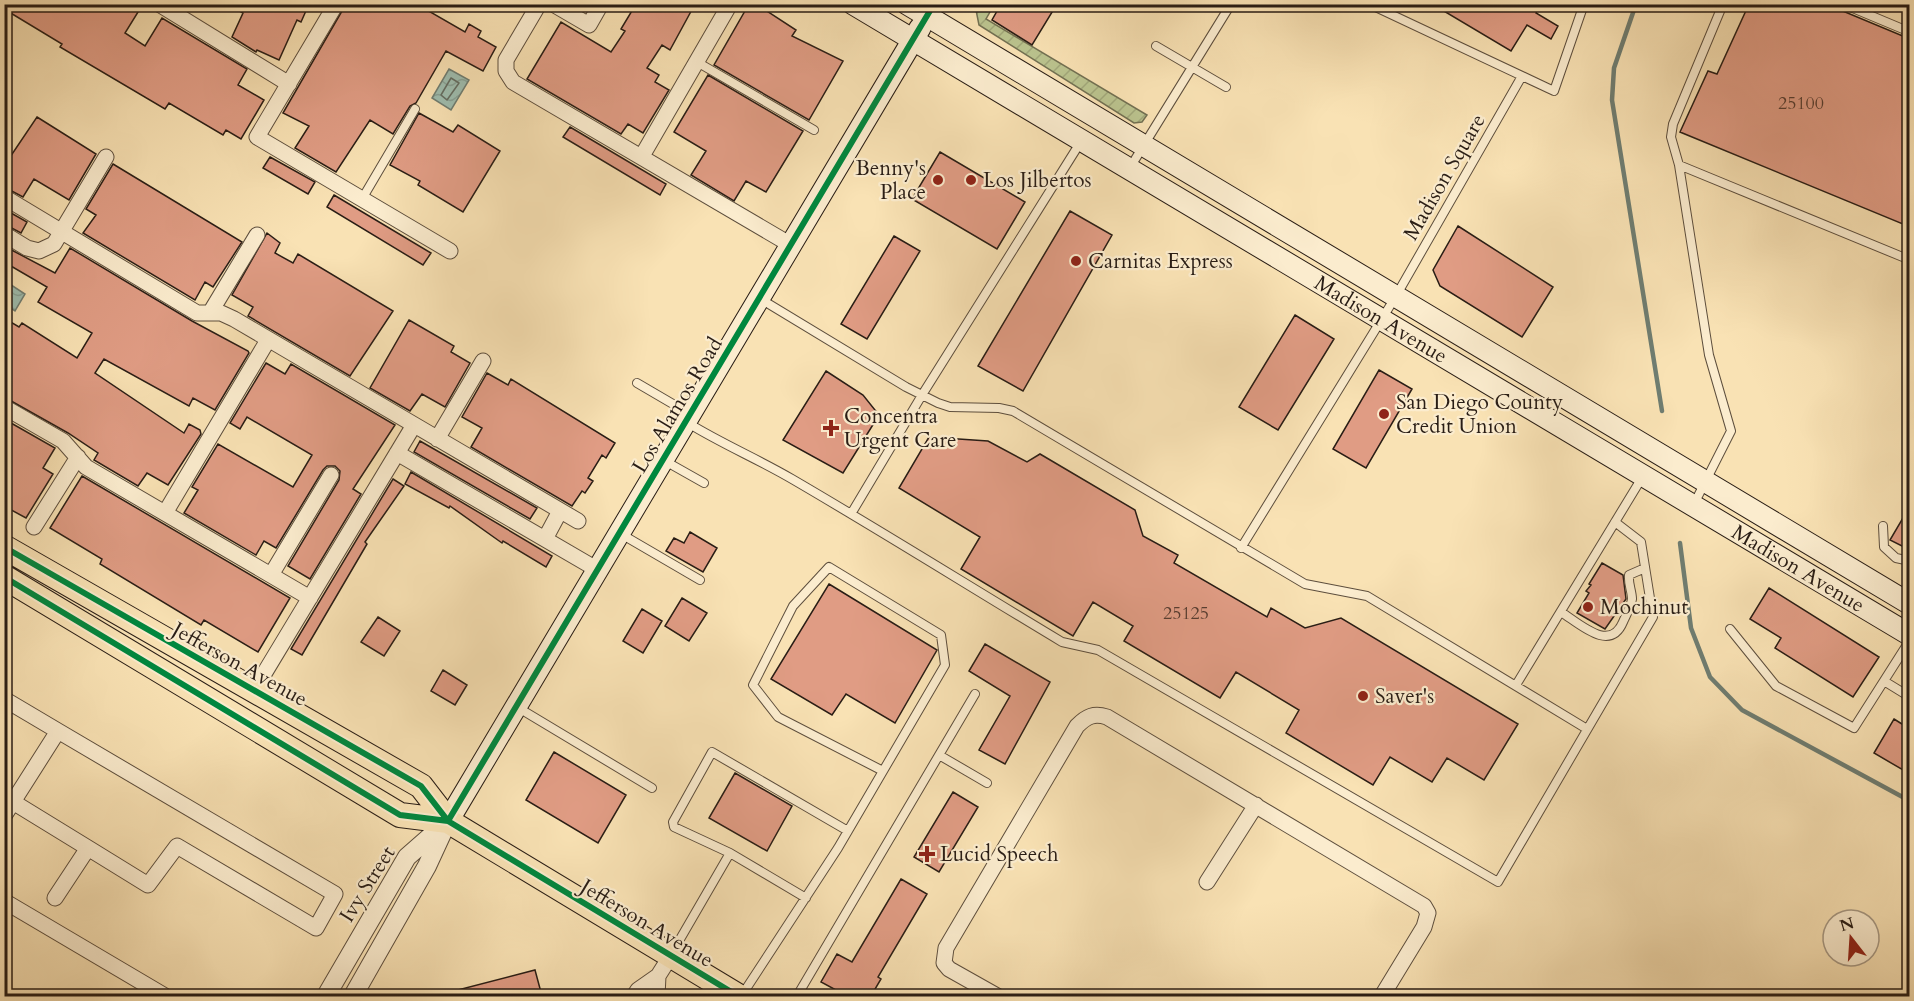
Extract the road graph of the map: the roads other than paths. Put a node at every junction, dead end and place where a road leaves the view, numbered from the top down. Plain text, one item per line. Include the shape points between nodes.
1 (159, 4) edge
2 (336, 4) edge
3 (538, 4) edge
4 (553, 4) edge
5 (601, 4) edge
6 (730, 4) edge
7 (853, 4) edge
8 (907, 4) edge
9 (1231, 4) edge
10 (1369, 4) edge
11 (1584, 4) edge
12 (1723, 4) edge
13 (1844, 4) edge
14 (930, 10) edge
15 (1910, 32) edge
16 (913, 40) junction
17 (1156, 46) dead end
18 (697, 62) junction
19 (1193, 68) junction
20 (1522, 76) junction
21 (289, 84) junction
22 (1226, 87) dead end
23 (415, 110) dead end
24 (814, 130) dead end
25 (1081, 142) junction
26 (1144, 146) junction
27 (642, 156) junction
28 (106, 157) dead end
29 (1679, 165) junction
30 (1128, 170) junction
31 (4, 197) edge
32 (362, 199) junction
33 (62, 232) junction
34 (4, 234) edge
35 (257, 235) dead end
36 (791, 245) junction
37 (450, 252) dead end
38 (1910, 260) edge
39 (1396, 296) junction
40 (759, 298) junction
41 (210, 313) junction
42 (1382, 319) junction
43 (268, 340) junction
44 (483, 361) dead end
45 (637, 383) dead end
46 (922, 395) junction
47 (4, 407) edge
48 (688, 418) junction
49 (414, 425) junction
50 (437, 439) junction
51 (397, 453) junction
52 (78, 458) junction
53 (663, 460) junction
54 (331, 475) dead end
55 (1643, 476) junction
56 (1706, 482) junction
57 (704, 483) dead end
58 (1693, 506) junction
59 (560, 511) junction
60 (165, 513) junction
61 (851, 514) junction
62 (578, 521) dead end
63 (1615, 522) junction
64 (1883, 526) dead end
65 (34, 527) dead end
66 (620, 533) junction
67 (545, 539) junction
68 (4, 548) edge
69 (1242, 549) junction
70 (1910, 561) edge
71 (1645, 568) junction
72 (598, 570) junction
73 (271, 575) junction
74 (4, 577) edge
75 (700, 580) dead end
76 (310, 598) junction
77 (1910, 604) edge
78 (1561, 612) junction
79 (1730, 629) dead end
80 (1910, 635) edge
81 (1910, 640) edge
82 (1884, 681) junction
83 (1516, 685) junction
84 (253, 692) junction
85 (975, 694) dead end
86 (1910, 698) edge
87 (4, 699) edge
88 (517, 707) junction
89 (1587, 729) junction
90 (57, 731) junction
91 (939, 755) junction
92 (883, 771) junction
93 (987, 783) dead end
94 (652, 788) dead end
95 (13, 802) junction
96 (1256, 805) junction
97 (4, 816) edge
98 (447, 821) junction
99 (848, 831) junction
100 (88, 848) junction
101 (730, 853) junction
102 (1207, 882) dead end
103 (55, 898) dead end
104 (806, 898) junction
105 (4, 901) edge
106 (664, 966) junction
107 (991, 995) edge
108 (165, 996) edge
109 (326, 996) edge
110 (355, 996) edge
111 (634, 996) edge
112 (657, 996) edge
113 (740, 996) edge
114 (796, 996) edge
115 (1383, 996) edge

1 - 21 street
2 - 21 street
3 - 27 street via 506,60 506,71 513,82
4 - 5 street via 589,25
6 - 18 street
7 - 16 main road, Madison Avenue
8 - 14 main road, Madison Avenue
9 - 19 lane
10 - 20 lane
11 - 20 lane via 1554,91
12 - 29 lane via 1673,124 1671,137
13 - 15 lane
14 - 16 main road, Los Alamos Road
14 - 26 main road, Madison Avenue
16 - 25 main road, Madison Avenue
16 - 36 main road, Los Alamos Road
17 - 19 lane
18 - 24 lane
18 - 27 street
19 - 22 lane
19 - 26 lane
20 - 39 lane, Madison Square
21 - 32 street via 257,137
23 - 32 lane
25 - 30 main road, Madison Avenue
25 - 46 lane
26 - 30 lane
26 - 39 main road, Madison Avenue
27 - 36 street
28 - 33 street
29 - 38 lane
29 - 56 lane via 1709,355 1731,431
30 - 42 main road, Madison Avenue
31 - 33 street
32 - 37 street
33 - 34 street via 54,244 39,251
33 - 41 street via 198,313
35 - 41 street
36 - 40 main road, Los Alamos Road
39 - 42 lane, Madison Square
39 - 56 main road, Madison Avenue
40 - 46 lane
40 - 48 main road, Los Alamos Road
41 - 43 street via 220,313
42 - 55 main road, Madison Avenue
42 - 69 lane, Madison Square
43 - 49 street
43 - 60 street
44 - 50 street
45 - 48 lane
46 - 61 lane
46 - 69 lane via 950,407 1013,411
47 - 52 street via 63,441
48 - 53 main road, Los Alamos Road
48 - 61 lane via 729,448 753,456
49 - 50 street
49 - 51 street
50 - 59 street
51 - 67 street
51 - 76 street
52 - 60 street via 86,467
52 - 65 street
53 - 57 lane
53 - 66 main road, Los Alamos Road
54 - 73 street
55 - 58 main road, Madison Avenue
55 - 63 lane
56 - 58 lane
56 - 77 main road, Madison Avenue
58 - 80 main road, Madison Avenue
59 - 62 street
59 - 67 street
60 - 73 street
61 - 89 lane via 1062,642 1098,650 1498,882
63 - 71 lane via 1641,542
63 - 78 lane
64 - 70 lane via 1884,547 1896,558
66 - 72 main road, Los Alamos Road
66 - 75 lane
67 - 72 street
68 - 84 main road, Jefferson Avenue
69 - 83 lane via 1305,584 1367,596
71 - 78 lane via 1629,575 1632,599 1620,628 1611,636 1600,637
71 - 89 lane via 1653,617
72 - 88 main road, Los Alamos Road
73 - 76 street
74 - 98 main road, Jefferson Avenue via 400,815
76 - 84 street
78 - 83 lane
79 - 82 lane via 1776,687 1854,728
81 - 82 lane
82 - 86 lane
83 - 89 lane
84 - 98 main road, Jefferson Avenue via 422,786
85 - 91 lane
87 - 90 street
88 - 94 lane
88 - 98 main road, Los Alamos Road
90 - 95 street
90 - 100 street via 335,894 316,928 177,846 148,885
91 - 93 lane
91 - 114 lane
92 - 92 lane via 945,665 941,635 829,567 793,606 753,685 778,717
92 - 99 lane
95 - 97 street
95 - 100 street
96 - 102 street
96 - 107 street via 1107,717 1099,714 1084,718 946,948 944,963 949,969
96 - 115 street via 1424,906 1428,913 1424,927
98 - 106 main road, Jefferson Avenue
98 - 109 street, Ivy Street via 406,857
98 - 110 street, Ivy Street via 427,866
99 - 101 lane via 712,752 672,822 674,827
99 - 104 lane
100 - 103 street
101 - 104 lane
101 - 106 lane
104 - 113 lane
105 - 108 street
106 - 111 street
106 - 112 street
106 - 113 main road, Jefferson Avenue

